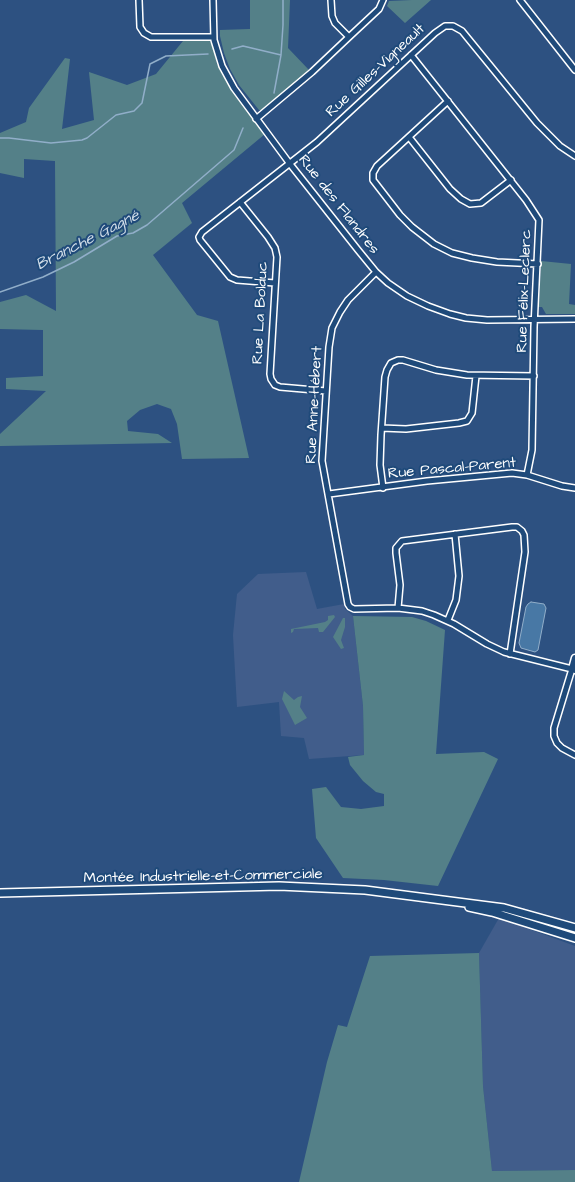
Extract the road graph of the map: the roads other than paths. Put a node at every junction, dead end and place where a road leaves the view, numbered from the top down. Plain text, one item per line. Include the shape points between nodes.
1 (139, 0) edge
2 (213, 0) edge
3 (331, 0) edge
4 (383, 0) edge
5 (520, 0) edge
6 (213, 37) junction
7 (349, 37) junction
8 (411, 55) junction
9 (572, 61) edge
10 (575, 70) edge
11 (448, 101) junction
12 (256, 119) junction
13 (409, 137) junction
14 (575, 156) edge
15 (290, 164) junction
16 (511, 180) junction
17 (240, 202) junction
18 (538, 264) junction
19 (376, 272) junction
20 (275, 283) junction
21 (575, 319) edge
22 (535, 320) junction
23 (476, 376) junction
24 (534, 376) junction
25 (326, 391) junction
26 (382, 428) junction
27 (527, 475) junction
28 (383, 488) junction
29 (575, 488) edge
30 (329, 494) junction
31 (455, 534) junction
32 (398, 608) junction
33 (448, 620) junction
34 (510, 654) junction
35 (575, 658) edge
36 (573, 670) edge
37 (575, 755) edge
38 (0, 893) edge
39 (454, 902) junction
40 (575, 928) edge
41 (575, 938) edge

1 - 6 street via 140,27 144,34 151,37
2 - 6 street, Rue des Flandres
3 - 7 street via 335,23
4 - 7 street via 379,9
5 - 9 street
6 - 12 street, Rue des Flandres via 222,66
7 - 12 street
8 - 11 street, Rue Félix-Leclerc
8 - 14 street, Rue Gilles-Vigneault via 445,26 453,26 462,31 537,123 560,146
8 - 15 street, Rue Gilles-Vigneault
9 - 10 street
11 - 13 street
11 - 16 street, Rue Félix-Leclerc
12 - 15 street, Rue des Flandres
13 - 16 street via 450,189 470,204 481,204
13 - 18 street via 374,169 372,176 400,215 412,227 434,244 452,253 484,260
15 - 17 street, Rue Gilles-Vigneault
15 - 19 street, Rue des Flandres
16 - 18 street, Rue Félix-Leclerc via 539,220
17 - 20 street, Rue La Bolduc via 275,248
17 - 20 street, Rue Gilles-Vigneault via 202,232 199,238 231,278
18 - 22 street, Rue Félix-Leclerc
19 - 22 street, Rue des Flandres via 407,296 450,314 487,320
19 - 25 street, Rue Anne-Hébert via 346,303 334,323 329,347
20 - 25 street, Rue La Bolduc via 270,374 272,382 280,387
21 - 22 street, Rue des Flandres
22 - 24 street, Rue Félix-Leclerc
23 - 24 street
23 - 26 street via 472,413 467,421 406,429
23 - 26 street via 446,372 403,360 394,361 388,366 386,373
24 - 27 street, Rue Félix-Leclerc via 532,452
25 - 30 street, Rue Anne-Hébert via 322,461
26 - 28 street via 380,456
27 - 28 street, Rue Pascal-Parent via 512,473
27 - 29 street, Rue Pascal-Parent
28 - 30 street, Rue Pascal-Parent
30 - 32 street, Rue Anne-Hébert via 350,607
31 - 32 street via 402,541 398,544
31 - 33 street via 459,581 456,600
31 - 34 street via 517,527 524,535 525,552
32 - 33 street via 422,611
33 - 34 street via 487,644
34 - 36 street
35 - 36 street
36 - 37 street via 554,728 554,736 562,748
38 - 39 main road, Montée Industrielle-et-Commerciale via 279,886 365,890
39 - 40 main road, Montée Industrielle-et-Commerciale via 504,908
39 - 41 main road, Montée Industrielle-et-Commerciale

